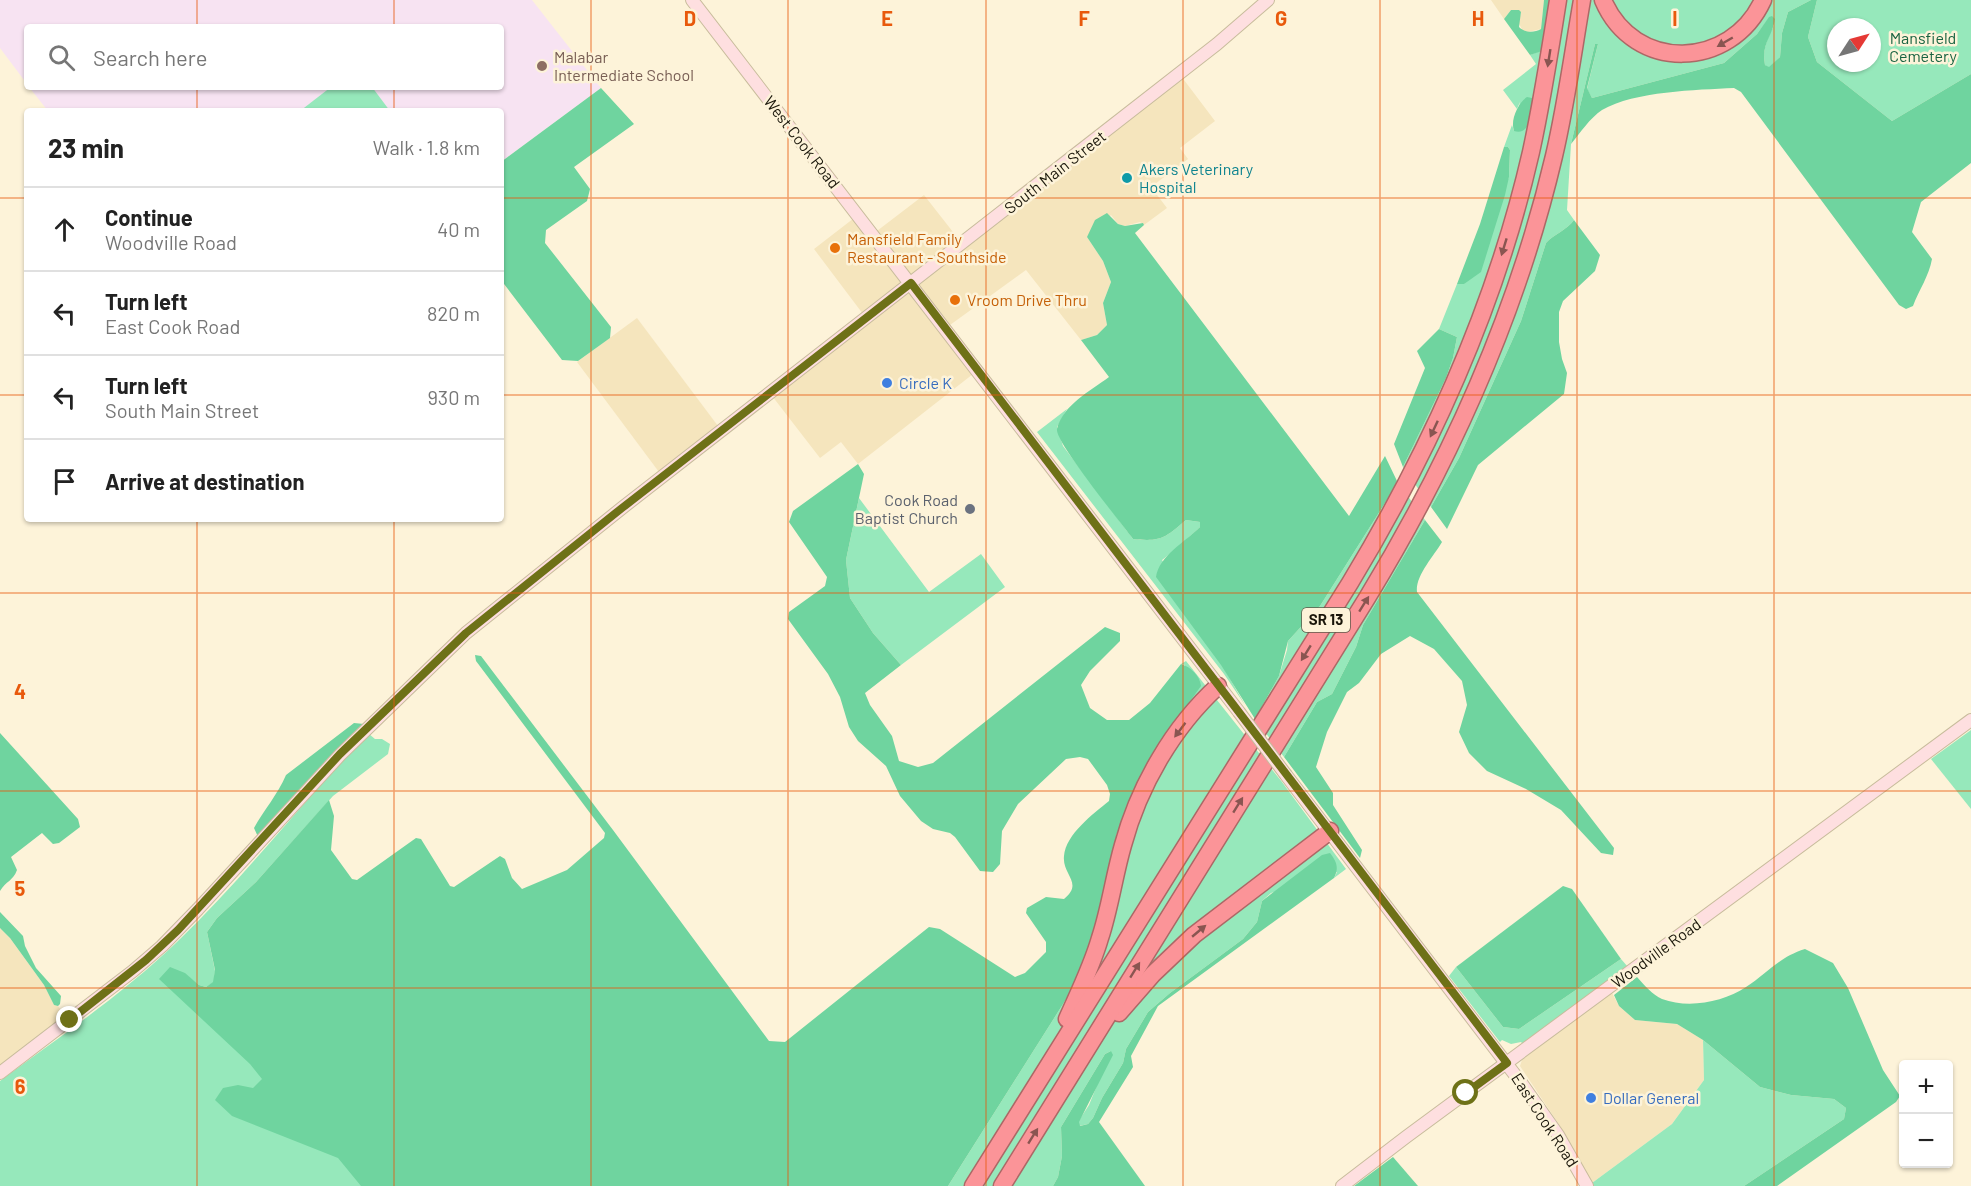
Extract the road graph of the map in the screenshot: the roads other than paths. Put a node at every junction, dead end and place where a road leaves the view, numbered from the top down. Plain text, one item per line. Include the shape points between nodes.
1 (692, 0) edge
2 (1268, 0) edge
3 (1558, 0) edge
4 (1582, 0) edge
5 (1603, 0) edge
6 (1763, 0) edge
7 (911, 283) junction
8 (1218, 686) junction
9 (1971, 720) edge
10 (1330, 831) junction
11 (1507, 1063) junction
12 (0, 1073) edge
13 (1053, 1103) junction
14 (975, 1184) edge
15 (1002, 1186) edge
16 (1342, 1186) edge
17 (1587, 1186) edge

1 - 7 street, West Cook Road
2 - 7 street, South Main Street
3 -> 14 highway, SR 13 via 1540,108 1503,254 1466,355 1424,450 1350,582
13 -> 4 highway, SR 13 via 1372,590 1445,461 1489,361 1534,232 1561,123
6 -> 5 highway via 1751,22 1731,39 1712,49 1687,54 1664,52 1640,43 1617,24
7 - 8 street, East Cook Road
7 - 12 street, South Main Street via 466,633 340,754 162,946
8 - 10 street, East Cook Road, bridge
8 -> 14 highway via 1180,730 1148,780 1123,843 1103,930 1079,992
9 - 11 street, Woodville Road
10 - 11 street, East Cook Road
13 -> 10 highway via 1125,1005 1168,958
11 - 16 street, Woodville Road
11 - 17 street, East Cook Road via 1549,1122
15 -> 13 highway, SR 13

